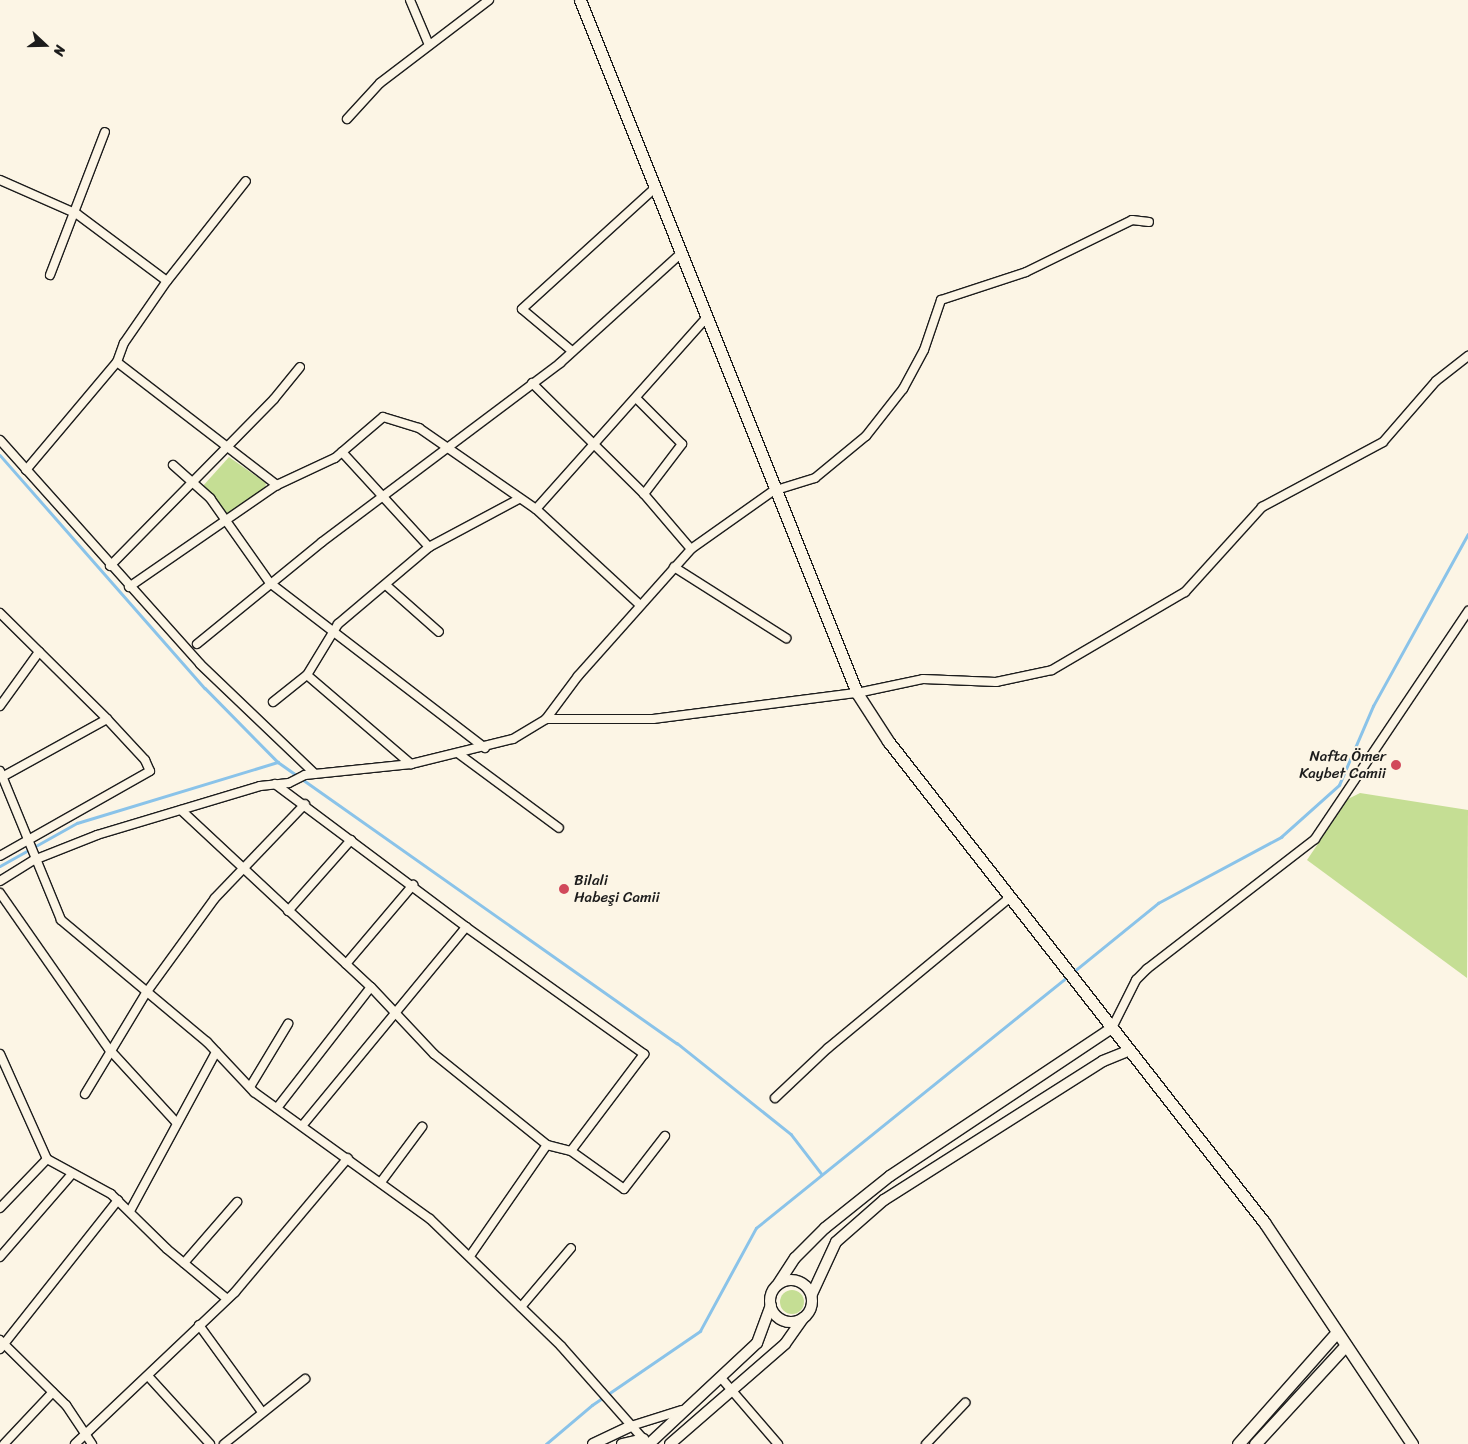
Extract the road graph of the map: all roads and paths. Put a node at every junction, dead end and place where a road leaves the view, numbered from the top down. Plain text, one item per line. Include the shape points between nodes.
1 (410, 0) edge
2 (489, 0) edge
3 (580, 0) edge
4 (429, 45) junction
5 (347, 119) dead end
6 (105, 132) dead end
7 (0, 180) edge
8 (246, 181) dead end
9 (654, 190) junction
10 (77, 214) junction
11 (1149, 222) dead end
12 (679, 255) junction
13 (50, 275) dead end
14 (166, 281) junction
15 (704, 319) junction
16 (572, 351) junction
17 (1468, 356) edge
18 (117, 362) junction
19 (300, 367) dead end
20 (532, 383) junction
21 (636, 398) junction
22 (0, 440) edge
23 (229, 446) junction
24 (447, 448) junction
25 (595, 448) junction
26 (342, 452) junction
27 (173, 465) dead end
28 (26, 470) junction
29 (194, 482) junction
30 (276, 485) junction
31 (774, 491) junction
32 (385, 494) junction
33 (644, 494) junction
34 (519, 499) junction
35 (536, 509) junction
36 (227, 520) junction
37 (429, 547) junction
38 (691, 549) junction
39 (110, 566) junction
40 (674, 567) junction
41 (270, 583) junction
42 (386, 586) junction
43 (129, 587) junction
44 (640, 605) junction
45 (1468, 611) edge
46 (0, 613) edge
47 (333, 629) junction
48 (439, 632) dead end
49 (786, 638) dead end
50 (197, 644) dead end
51 (39, 652) junction
52 (307, 675) junction
53 (857, 693) junction
54 (273, 702) dead end
55 (0, 706) edge
56 (107, 719) junction
57 (546, 719) junction
58 (485, 748) junction
59 (459, 754) junction
60 (411, 764) junction
61 (1, 774) edge
62 (315, 774) junction
63 (275, 784) junction
64 (8, 790) junction
65 (0, 795) edge
66 (305, 804) junction
67 (181, 810) junction
68 (559, 828) dead end
69 (351, 840) junction
70 (28, 845) junction
71 (0, 856) edge
72 (34, 860) junction
73 (240, 869) junction
74 (0, 881) edge
75 (413, 885) junction
76 (0, 893) edge
77 (1010, 898) junction
78 (288, 912) junction
79 (466, 926) junction
80 (346, 964) junction
81 (371, 987) junction
82 (146, 993) junction
83 (396, 1011) junction
84 (288, 1024) dead end
85 (1112, 1028) junction
86 (109, 1049) junction
87 (1130, 1050) junction
88 (216, 1052) junction
89 (0, 1054) edge
90 (250, 1087) junction
91 (86, 1094) dead end
92 (775, 1098) dead end
93 (278, 1108) junction
94 (176, 1122) junction
95 (302, 1126) junction
96 (422, 1127) dead end
97 (665, 1136) dead end
98 (547, 1145) junction
99 (571, 1151) junction
100 (348, 1158) junction
101 (47, 1159) junction
102 (71, 1175) junction
103 (381, 1182) junction
104 (118, 1200) junction
105 (237, 1202) dead end
106 (0, 1208) edge
107 (130, 1211) junction
108 (571, 1248) dead end
109 (470, 1256) junction
110 (0, 1257) edge
111 (184, 1263) junction
112 (778, 1284) junction
113 (812, 1294) junction
114 (227, 1299) junction
115 (771, 1305) junction
116 (521, 1307) junction
117 (803, 1318) junction
118 (199, 1325) junction
119 (1337, 1332) junction
120 (1, 1344) edge
121 (1346, 1345) junction
122 (148, 1376) junction
123 (305, 1379) dead end
124 (722, 1380) junction
125 (53, 1392) junction
126 (733, 1392) junction
127 (965, 1404) dead end
128 (693, 1405) junction
129 (262, 1412) junction
130 (631, 1426) junction
131 (84, 1434) junction
132 (647, 1442) edge
133 (4, 1444) edge
134 (75, 1444) edge
135 (92, 1444) edge
136 (210, 1444) edge
137 (224, 1444) edge
138 (593, 1444) edge
139 (622, 1444) edge
140 (670, 1444) edge
141 (778, 1444) edge
142 (926, 1444) edge
143 (1238, 1444) edge
144 (1255, 1444) edge
145 (1412, 1444) edge

1 - 4 street
2 - 4 street
3 - 9 main road
4 - 5 street via 380,83
6 - 10 street
7 - 10 street
8 - 14 street
9 - 12 main road
9 - 16 street via 522,309
10 - 13 street
10 - 14 street
11 - 31 street via 1132,220 1026,272 941,300 924,350 889,411 866,436 815,478
12 - 15 main road
12 - 16 street
14 - 18 street via 124,343
15 - 21 street
15 - 31 main road
16 - 20 street
17 - 53 street via 1436,381 1383,442 1262,507 1184,592 1052,670 996,682 923,679
18 - 23 street
18 - 28 street
19 - 23 street
20 - 24 street
20 - 25 street
21 - 25 street
21 - 33 street via 682,444
22 - 28 street
23 - 29 street
23 - 30 street
24 - 26 street via 419,428 383,416
24 - 32 street
24 - 34 street
25 - 33 street
25 - 35 street
26 - 30 street via 300,477
26 - 32 street
27 - 29 street
28 - 39 street
29 - 36 street
29 - 39 street via 146,525
30 - 36 street
31 - 38 street
31 - 53 main road
32 - 37 street
32 - 41 street
33 - 38 street
34 - 35 street
34 - 37 street
35 - 44 street
36 - 41 street
36 - 43 street
37 - 42 street
38 - 40 street
39 - 43 street
40 - 44 street
40 - 49 street
41 - 47 street
41 - 50 street
42 - 47 street
42 - 48 street
43 - 62 street via 200,664
44 - 57 street
45 - 85 street via 1315,839 1147,969 1136,980
46 - 51 street
47 - 52 street
47 - 58 street
51 - 55 street
51 - 56 street
52 - 54 street
52 - 60 street
53 - 57 street via 653,719
53 - 77 main road via 888,741
56 - 61 street
56 - 70 street via 150,771
57 - 58 street via 513,739
58 - 59 street
59 - 60 street
59 - 68 street
60 - 62 street
61 - 64 street
62 - 63 street
63 - 66 street
63 - 67 street
64 - 65 street
64 - 70 street
66 - 69 street
66 - 73 street
67 - 72 street
67 - 73 street
69 - 75 street
69 - 78 street
70 - 71 street
70 - 72 street
72 - 74 street
72 - 82 street via 61,920
73 - 78 street
73 - 82 street
75 - 79 street
75 - 80 street
76 - 86 street
77 - 85 main road
77 - 92 street via 828,1048
78 - 80 street
79 - 83 street
79 - 99 street via 644,1054
80 - 81 street
81 - 83 street
81 - 93 street
82 - 86 street
82 - 88 street
83 - 95 street
83 - 98 street via 434,1054
84 - 90 street
85 - 87 main road
85 - 112 street via 890,1176 825,1228 795,1258
86 - 91 street
86 - 94 street
87 - 113 street via 1102,1061 884,1200 836,1242
87 - 119 main road via 1264,1222
88 - 90 street
88 - 94 street
89 - 101 street
90 - 93 street
93 - 95 street
94 - 107 street
95 - 100 street
96 - 103 street
97 - 99 street via 624,1189
98 - 99 street
98 - 109 street
100 - 103 street
100 - 114 street
101 - 102 street
101 - 106 street
102 - 104 street
102 - 110 street
103 - 109 street via 430,1219
104 - 107 street
104 - 120 street
105 - 111 street
107 - 111 street
108 - 116 street
109 - 116 street
111 - 114 street
112 - 113 street via 796,1280
112 - 115 street
113 - 117 street via 810,1310
114 - 118 street
115 - 117 street via 786,1321
115 - 124 street via 757,1343
116 - 130 street via 598,1386
117 - 126 street via 785,1344
118 - 122 street
118 - 129 street
119 - 121 main road
119 - 143 main road
120 - 125 street
121 - 144 main road
121 - 145 main road
122 - 131 street
122 - 136 street
123 - 129 street
124 - 126 street
124 - 128 street
125 - 131 street
125 - 133 street
126 - 140 street
126 - 141 street
127 - 142 street
128 - 130 street
128 - 132 street
129 - 137 street
130 - 132 street
130 - 138 street
131 - 134 street
131 - 135 street
132 - 139 street

